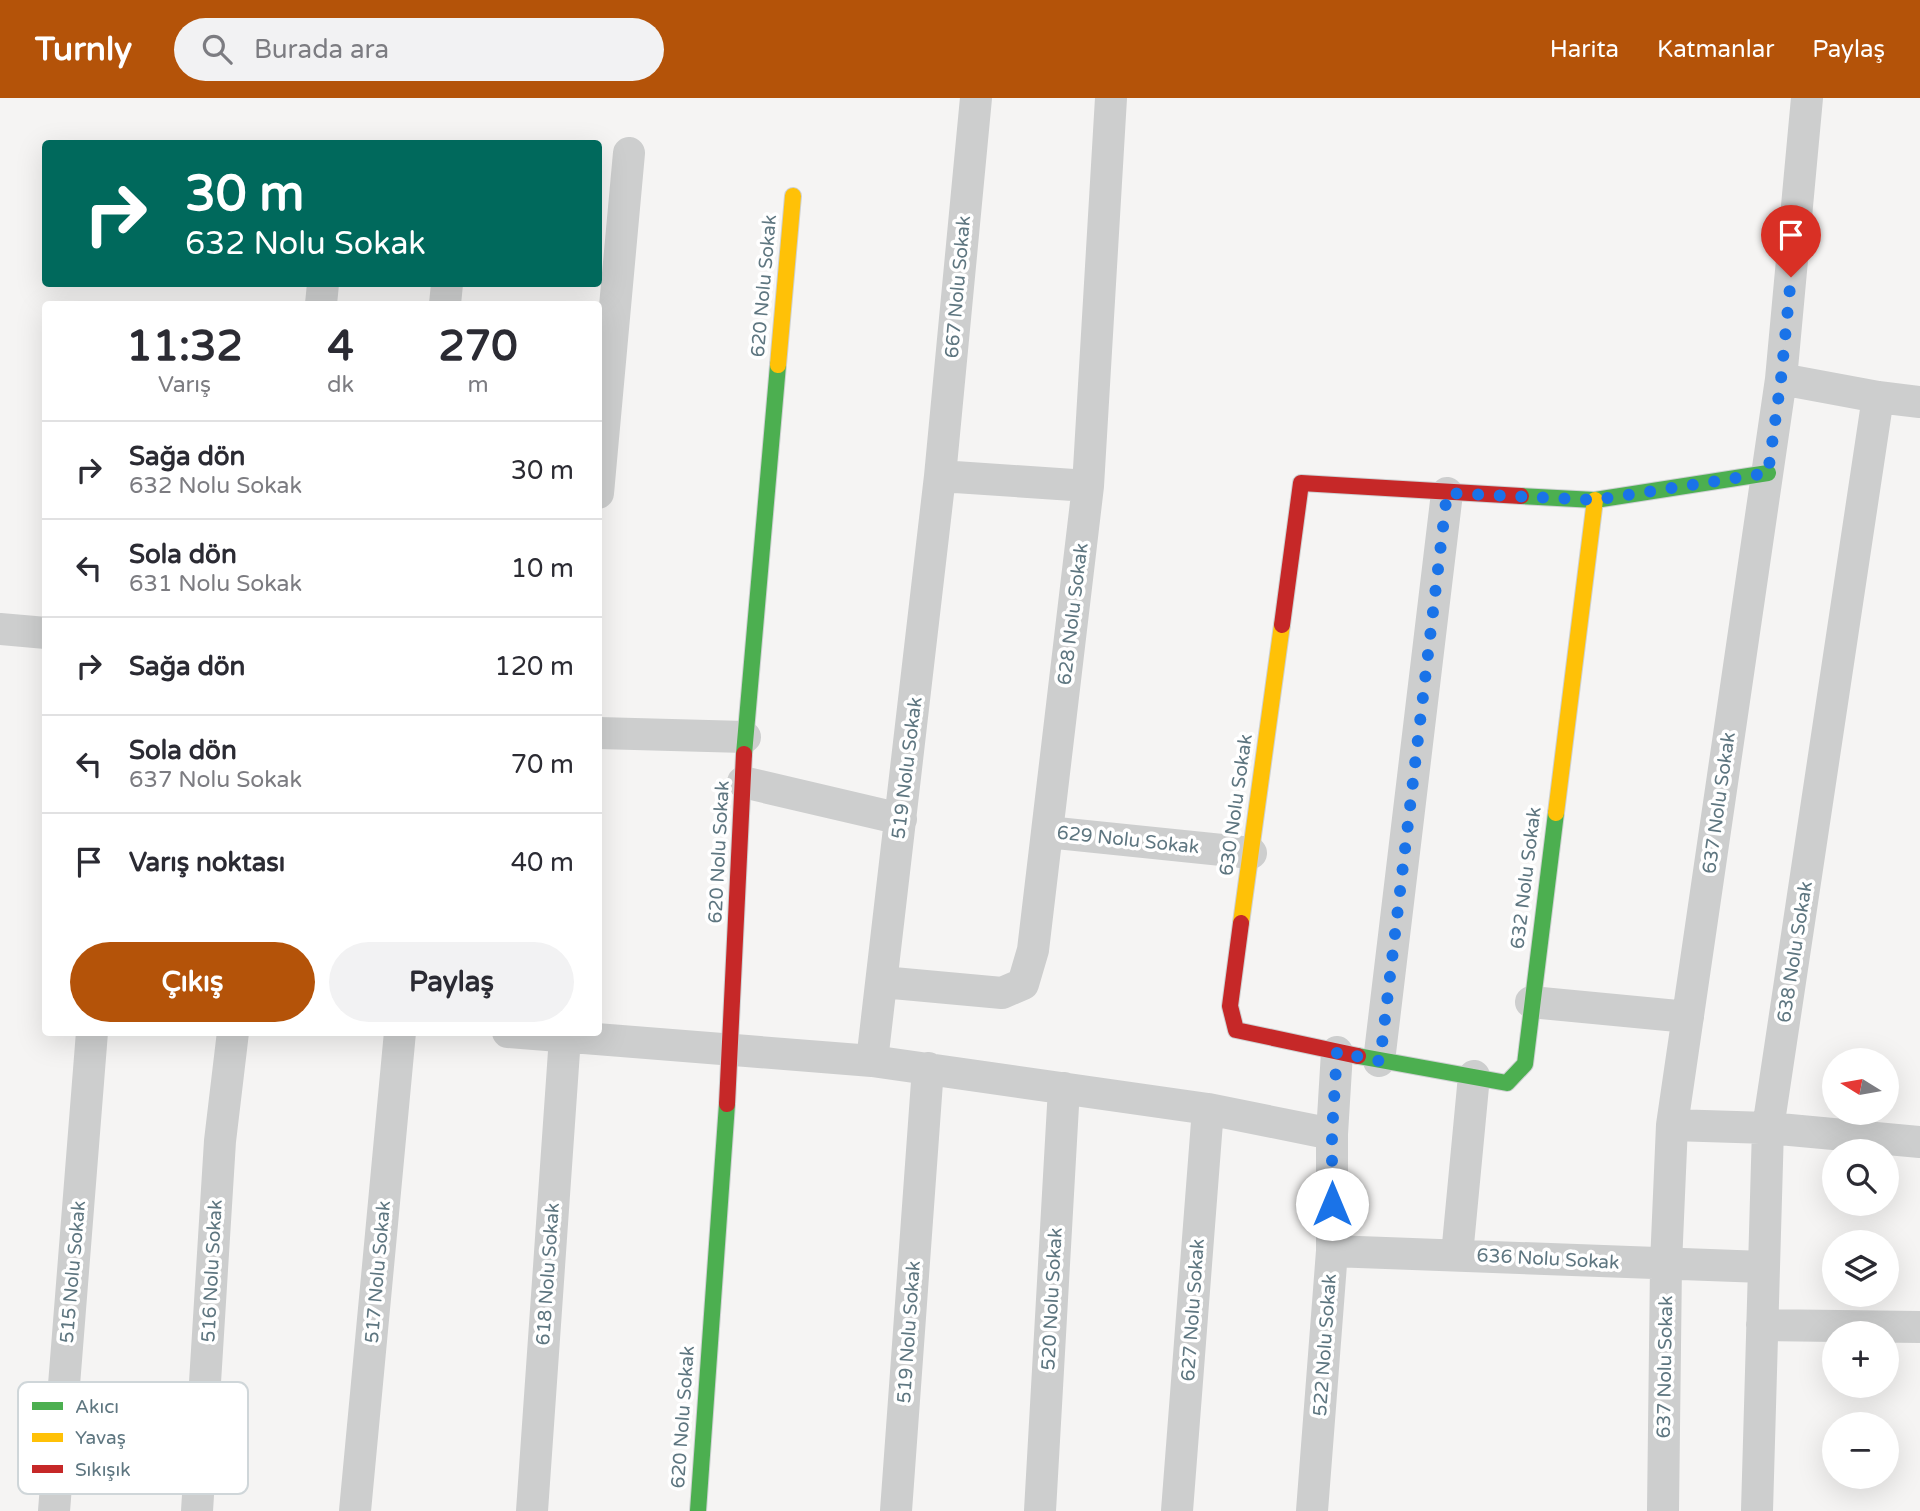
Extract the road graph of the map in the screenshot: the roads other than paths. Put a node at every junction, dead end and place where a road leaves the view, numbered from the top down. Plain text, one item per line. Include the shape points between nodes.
1 (976, 98) edge
2 (1111, 98) edge
3 (1807, 98) edge
4 (629, 153) dead end
5 (793, 196) dead end
6 (1781, 379) junction
7 (1878, 397) junction
8 (1920, 402) edge
9 (602, 449) edge
10 (1768, 473) junction
11 (940, 476) junction
12 (1088, 486) junction
13 (1447, 493) junction
14 (1595, 500) junction
15 (0, 629) edge
16 (42, 634) edge
17 (602, 733) edge
18 (745, 737) junction
19 (743, 782) junction
20 (901, 819) junction
21 (1047, 832) junction
22 (1251, 853) junction
23 (882, 982) junction
24 (1531, 1002) junction
25 (1688, 1017) junction
26 (92, 1036) edge
27 (233, 1036) edge
28 (400, 1036) edge
29 (554, 1036) edge
30 (565, 1037) junction
31 (731, 1050) junction
32 (1337, 1052) junction
33 (872, 1061) junction
34 (1380, 1061) junction
35 (928, 1068) junction
36 (1474, 1076) junction
37 (1064, 1088) junction
38 (1208, 1109) junction
39 (1672, 1125) junction
40 (1769, 1128) junction
41 (1332, 1133) junction
42 (1920, 1142) edge
43 (1332, 1251) junction
44 (1457, 1255) junction
45 (1666, 1264) junction
46 (1763, 1267) junction
47 (1762, 1325) junction
48 (1920, 1327) edge
49 (64, 1382) edge
50 (206, 1382) edge
51 (355, 1511) edge
52 (532, 1511) edge
53 (698, 1511) edge
54 (896, 1511) edge
55 (1040, 1511) edge
56 (1177, 1511) edge
57 (1312, 1511) edge
58 (1663, 1511) edge
59 (1757, 1511) edge

1 - 11 street, 667 Nolu Sokak
2 - 12 street, 628 Nolu Sokak
3 - 6 street, 637 Nolu Sokak
4 - 9 street
5 - 18 street, 620 Nolu Sokak
6 - 7 street
6 - 10 street, 637 Nolu Sokak
7 - 8 street
7 - 40 street, 638 Nolu Sokak
10 - 14 street
10 - 25 street, 637 Nolu Sokak
11 - 12 street
11 - 20 street, 519 Nolu Sokak
12 - 21 street, 628 Nolu Sokak
13 - 14 street
13 - 22 street, 630 Nolu Sokak via 1301,483
13 - 34 street
14 - 24 street, 632 Nolu Sokak
15 - 16 street
17 - 18 street
18 - 19 street, 620 Nolu Sokak
19 - 20 street
19 - 31 street, 620 Nolu Sokak
20 - 23 street, 519 Nolu Sokak
21 - 22 street, 629 Nolu Sokak
21 - 23 street, 628 Nolu Sokak via 1033,950 1023,984 1002,993
22 - 32 street, 630 Nolu Sokak via 1230,1006 1236,1030
23 - 33 street, 519 Nolu Sokak
24 - 25 street
24 - 36 street, 632 Nolu Sokak via 1525,1064 1507,1083
25 - 39 street, 637 Nolu Sokak
26 - 49 street, 515 Nolu Sokak
27 - 50 street, 516 Nolu Sokak via 220,1141
28 - 51 street, 517 Nolu Sokak
29 - 30 street
30 - 31 street
30 - 52 street, 618 Nolu Sokak
31 - 33 street
31 - 53 street, 620 Nolu Sokak
32 - 34 street, 632 Nolu Sokak
32 - 41 street, 522 Nolu Sokak
33 - 35 street
34 - 36 street, 632 Nolu Sokak
35 - 37 street
35 - 54 street, 519 Nolu Sokak
36 - 44 street
37 - 38 street
37 - 55 street, 520 Nolu Sokak
38 - 41 street
38 - 56 street, 627 Nolu Sokak
39 - 40 street
39 - 45 street, 637 Nolu Sokak
40 - 42 street
40 - 46 street, 638 Nolu Sokak
41 - 43 street, 522 Nolu Sokak
43 - 44 street, 636 Nolu Sokak
43 - 57 street, 522 Nolu Sokak
44 - 45 street, 636 Nolu Sokak
45 - 46 street, 636 Nolu Sokak
45 - 58 street, 637 Nolu Sokak
46 - 47 street, 638 Nolu Sokak
47 - 48 street
47 - 59 street, 638 Nolu Sokak

